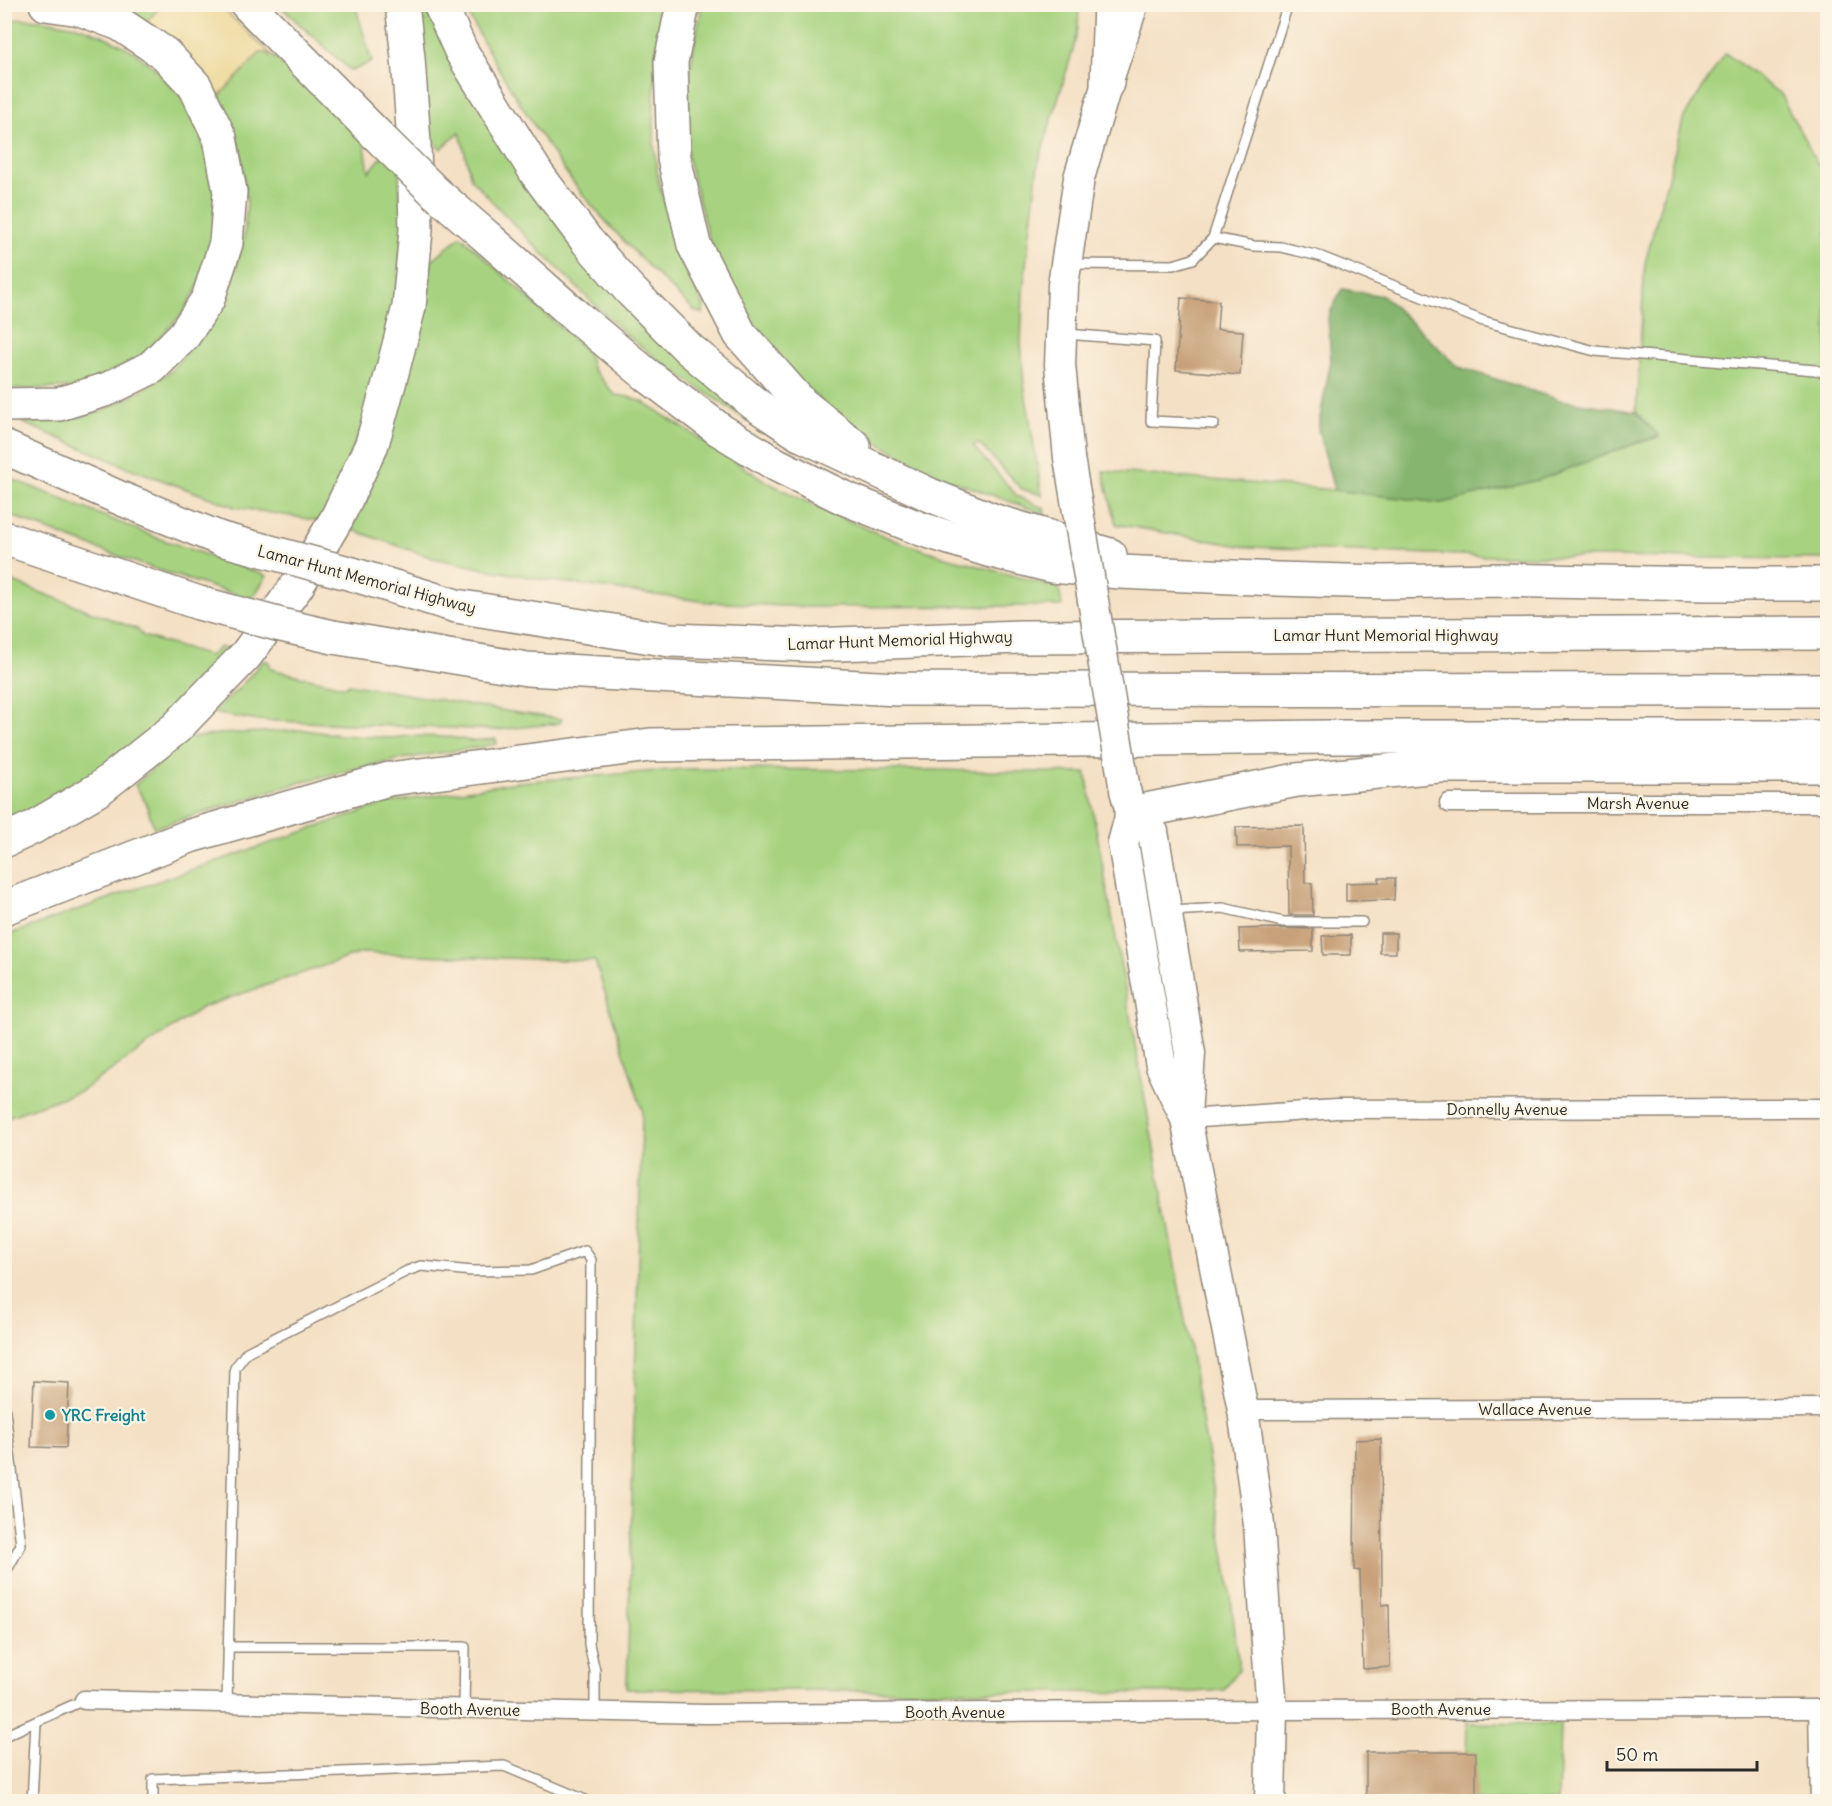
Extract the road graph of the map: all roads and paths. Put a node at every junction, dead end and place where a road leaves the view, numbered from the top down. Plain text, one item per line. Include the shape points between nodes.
1 (46, 4) edge
2 (247, 4) edge
3 (402, 4) edge
4 (440, 4) edge
5 (683, 4) edge
6 (1110, 4) edge
7 (1133, 4) edge
8 (1288, 4) edge
9 (1107, 83) junction
10 (1213, 238) junction
11 (1066, 264) junction
12 (1061, 334) junction
13 (1827, 373) edge
14 (4, 405) edge
15 (1214, 424) dead end
16 (4, 447) edge
17 (893, 477) junction
18 (4, 538) edge
19 (1277, 579) junction
20 (1827, 584) edge
21 (1827, 633) edge
22 (1827, 690) edge
23 (1827, 737) edge
24 (1827, 766) edge
25 (1127, 798) junction
26 (1449, 803) dead end
27 (1827, 803) edge
28 (4, 841) edge
29 (4, 908) edge
30 (1166, 911) junction
31 (1362, 922) dead end
32 (1827, 1108) edge
33 (1186, 1119) junction
34 (4, 1403) edge
35 (1827, 1408) edge
36 (1243, 1410) junction
37 (4, 1575) edge
38 (228, 1647) junction
39 (84, 1700) joint
40 (227, 1703) junction
41 (464, 1709) junction
42 (1823, 1709) edge
43 (1272, 1710) junction
44 (595, 1712) junction
45 (36, 1722) junction
46 (4, 1736) edge
47 (32, 1802) edge
48 (153, 1802) edge
49 (590, 1802) edge
50 (1270, 1802) edge
51 (1820, 1802) edge

1 - 14 highway via 80,9 120,24 165,54 195,86 220,138 230,192 226,243 208,299 184,334 152,367 108,389 59,404
2 - 19 highway, bridge via 436,193 577,318 720,430 777,465 921,530 1053,566
3 - 28 highway via 414,143 416,230 409,307 372,444 338,518 297,586 246,655 176,728 99,789
4 - 17 highway via 461,51 537,174 630,290 689,349 755,404 800,434
5 - 17 highway via 671,62 674,158 694,245 740,334 801,403
6 - 9 highway
7 - 9 main road
8 - 10 lane
9 - 11 main road via 1079,178
10 - 11 lane via 1193,259 1173,265
10 - 13 lane via 1319,255 1483,321 1595,351
11 - 12 main road
12 - 15 lane via 1155,341 1151,421
12 - 25 main road, bridge via 1069,458
16 - 21 highway, Lamar Hunt Memorial Highway, bridge via 221,539 456,606 670,640 812,645 1020,637
17 - 19 highway via 995,521 1115,557
18 - 22 highway, bridge via 281,626 527,669 897,689
19 - 20 highway
23 - 29 highway via 1325,737 650,745 389,779 190,836
24 - 25 highway via 1438,766
25 - 30 main road via 1153,832
25 - 33 main road via 1123,843 1161,1066
26 - 27 street, Marsh Avenue
30 - 31 lane via 1223,908 1283,922
30 - 33 main road via 1190,1053
32 - 33 street, Donnelly Avenue via 1336,1109
33 - 36 main road
34 - 37 lane via 21,1545
35 - 36 street, Wallace Avenue
36 - 43 main road via 1259,1525
38 - 40 lane
38 - 41 lane via 465,1647
38 - 44 lane via 235,1368 248,1352 421,1266 472,1271 531,1270 585,1251 591,1260 589,1644 595,1671
39 - 40 street, Booth Avenue
39 - 45 lane
40 - 41 street, Booth Avenue
41 - 44 street, Booth Avenue
42 - 43 street, Booth Avenue
42 - 51 street
43 - 44 street, Booth Avenue
43 - 50 main road
45 - 46 lane
45 - 47 lane
48 - 49 lane via 153,1779 504,1766

